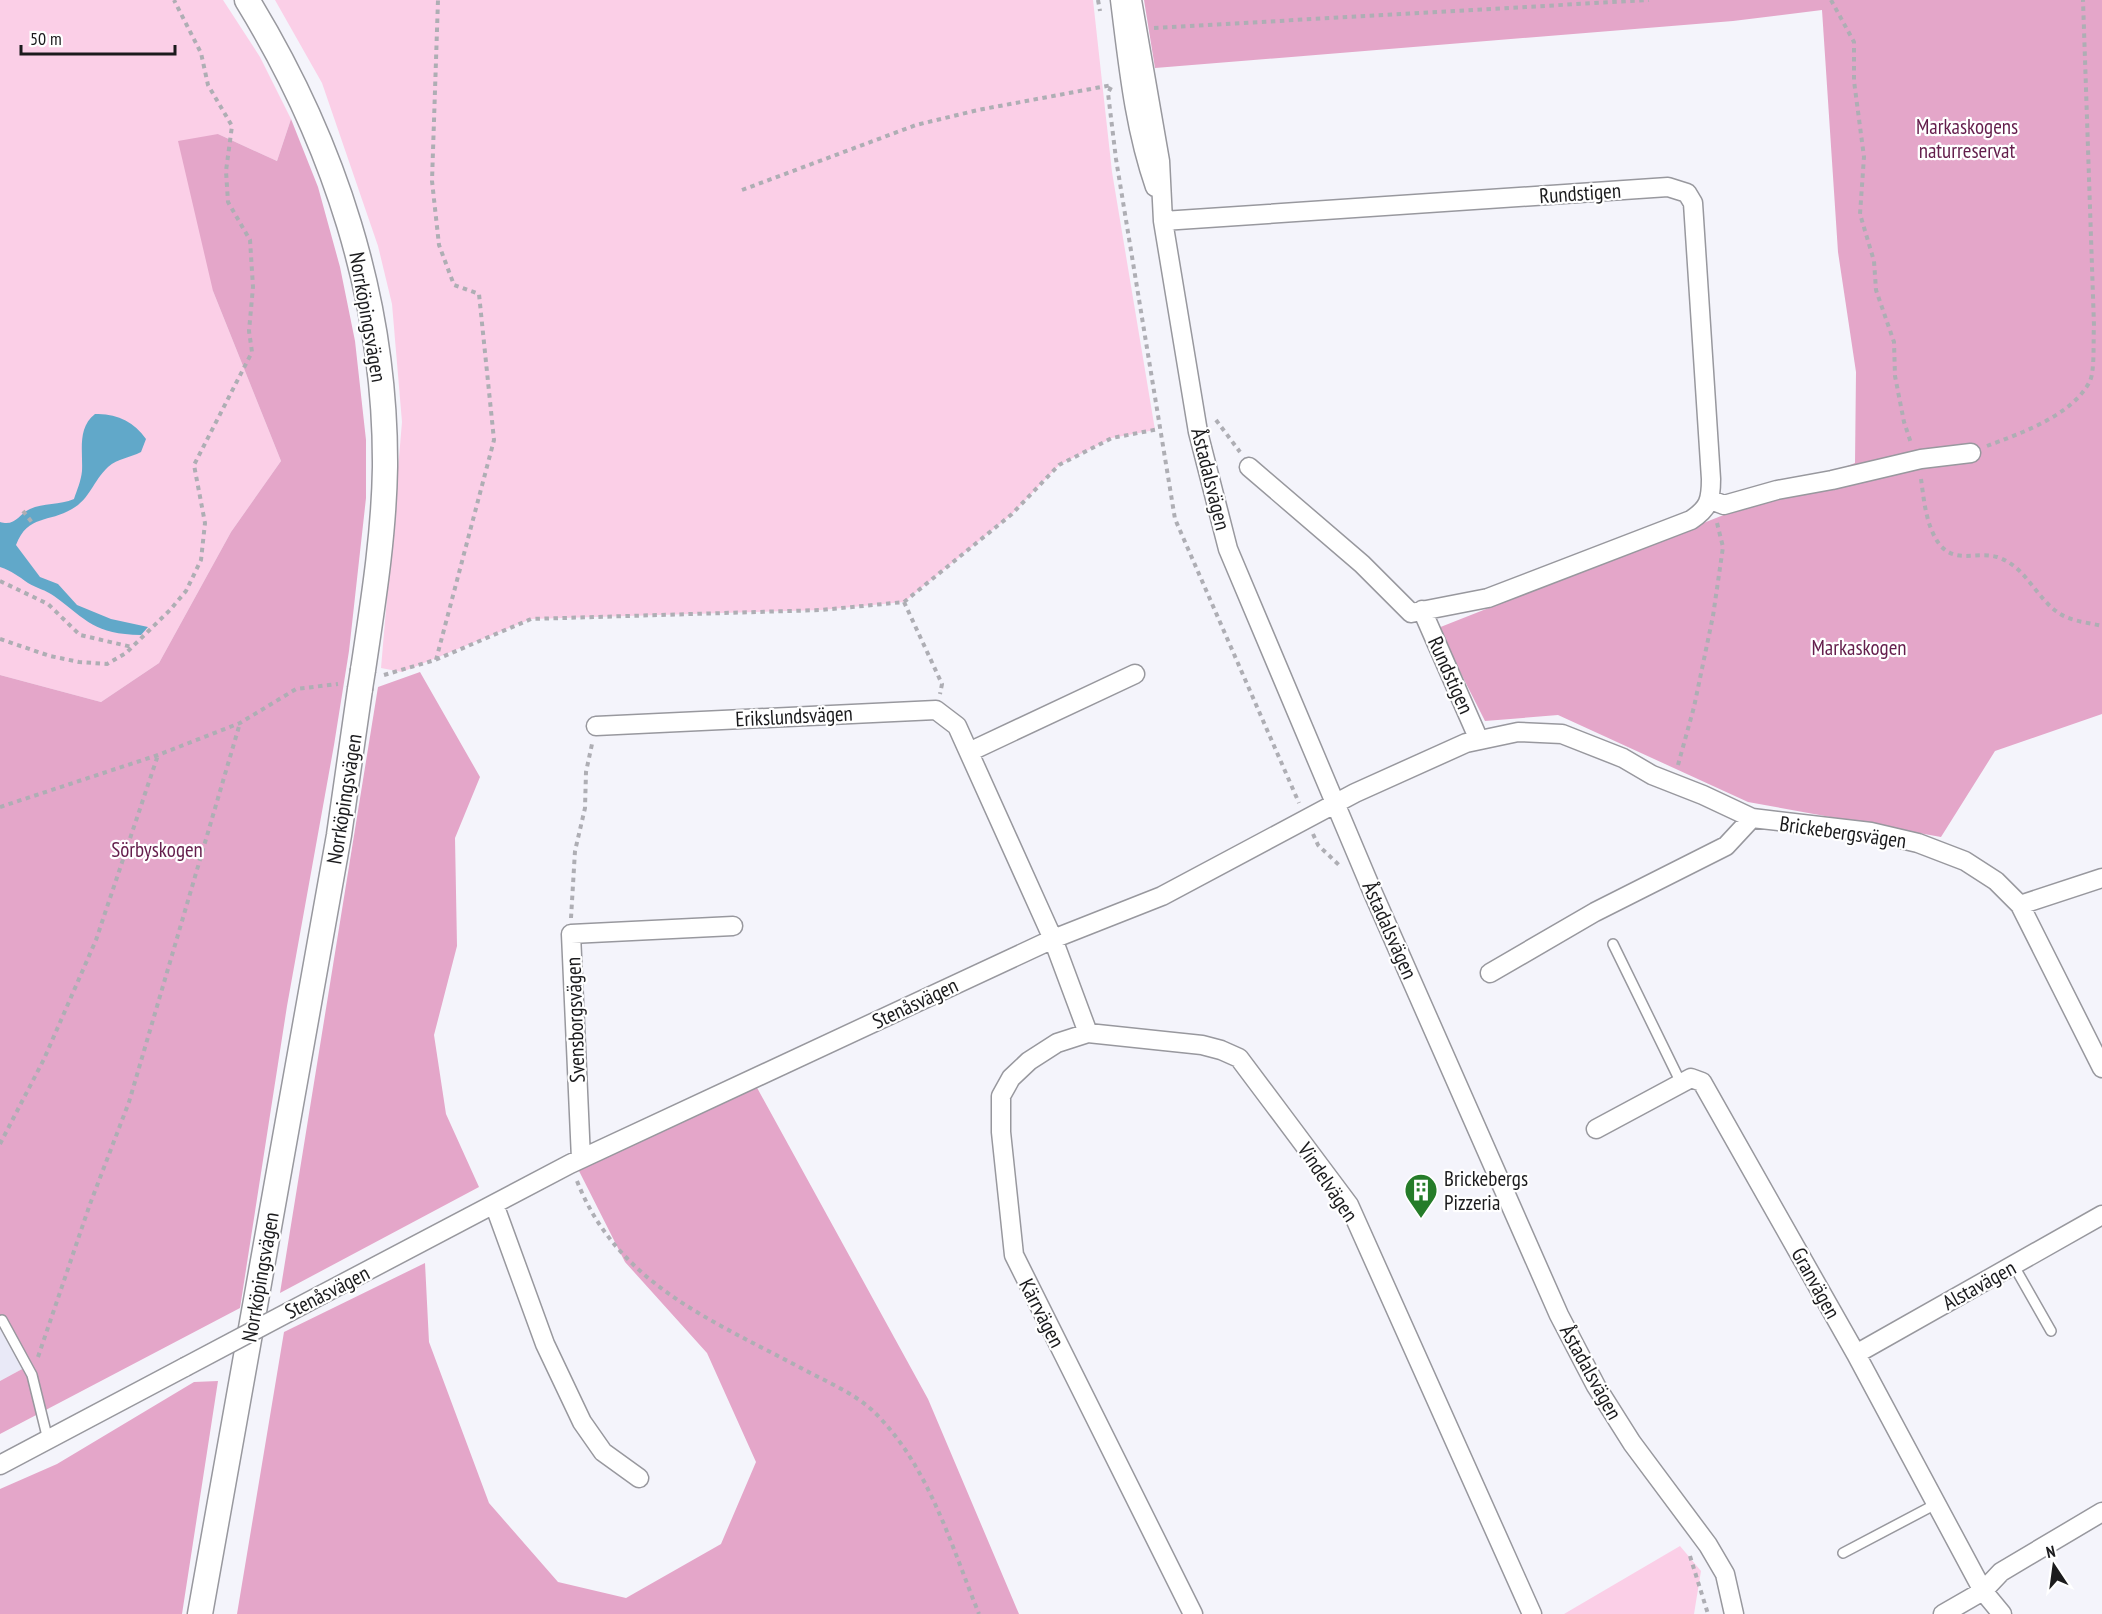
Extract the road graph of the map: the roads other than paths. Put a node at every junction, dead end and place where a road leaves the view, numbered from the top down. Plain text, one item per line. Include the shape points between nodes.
1 (247, 0) edge
2 (1120, 0) edge
3 (1132, 0) edge
4 (1160, 200) junction
5 (1163, 221) junction
6 (1971, 453) road end
7 (1249, 467) road end
8 (1711, 500) junction
9 (1422, 610) junction
10 (1135, 674) dead end
11 (596, 726) road end
12 (1479, 740) junction
13 (969, 752) junction
14 (1335, 803) junction
15 (1752, 818) junction
16 (2102, 878) edge
17 (2020, 905) junction
18 (733, 926) dead end
19 (1053, 939) junction
20 (1613, 944) dead end
21 (1490, 973) dead end
22 (1088, 1033) junction
23 (2102, 1068) edge
24 (1681, 1083) junction
25 (1596, 1129) dead end
26 (575, 1162) junction
27 (494, 1204) junction
28 (2102, 1215) edge
29 (2014, 1266) junction
30 (2, 1320) dead end
31 (2051, 1331) dead end
32 (1856, 1354) junction
33 (48, 1440) junction
34 (0, 1465) edge
35 (639, 1478) dead end
36 (1936, 1504) junction
37 (2102, 1512) edge
38 (1842, 1553) dead end
39 (1983, 1591) junction
40 (200, 1614) edge
41 (1193, 1614) edge
42 (1532, 1614) edge
43 (1734, 1614) edge
44 (1943, 1614) edge
45 (2002, 1614) edge

1 - 40 main road, Norrköpingsvägen via 294,81 348,216 373,324 385,467 381,538 339,835
2 - 4 street, Åstadalsvägen via 1130,81 1147,164
3 - 4 street, Åstadalsvägen via 1160,161
4 - 5 street, Åstadalsvägen
5 - 8 street, Rundstigen via 1679,188 1693,203
5 - 14 street, Åstadalsvägen via 1198,432 1228,549
6 - 8 street via 1917,460 1724,505
7 - 9 street, Rundstigen via 1362,564 1411,613
8 - 9 street, Rundstigen via 1706,510 1692,520 1488,598
9 - 12 street, Rundstigen
10 - 13 street
11 - 13 street, Erikslundsvägen via 936,710 957,726
12 - 14 street, Brickebergsvägen
12 - 15 street, Brickebergsvägen via 1518,732 1562,734
13 - 19 street
14 - 19 street, Stenåsvägen via 1162,896
14 - 43 street, Åstadalsvägen via 1559,1315 1596,1386 1632,1443 1725,1574
15 - 17 street, Brickebergsvägen via 1871,832 1918,843 1965,861 1996,881
15 - 21 street, Brickebergsvägen via 1726,846 1595,912
16 - 17 street
17 - 23 street, Brickebergsvägen
18 - 26 street, Svensborgsvägen via 571,934
19 - 22 street
19 - 26 street, Stenåsvägen
20 - 24 lane
22 - 41 street, Kärrvägen via 1057,1043 1029,1061 1011,1078 1001,1096 1014,1255
22 - 42 street, Vindelvägen via 1202,1045 1239,1058 1349,1205
24 - 25 street
24 - 32 street, Granvägen via 1691,1078 1702,1082
26 - 27 street, Stenåsvägen
27 - 33 street, Stenåsvägen, bridge
27 - 35 street via 545,1344 582,1422 603,1452
28 - 29 street, Alstavägen
29 - 31 lane
29 - 32 street, Alstavägen
30 - 33 lane via 32,1375
32 - 36 street, Granvägen
33 - 34 street, Stenåsvägen
36 - 38 lane
36 - 39 street, Granvägen
37 - 39 street via 2001,1572
39 - 44 street
39 - 45 street, Granvägen

